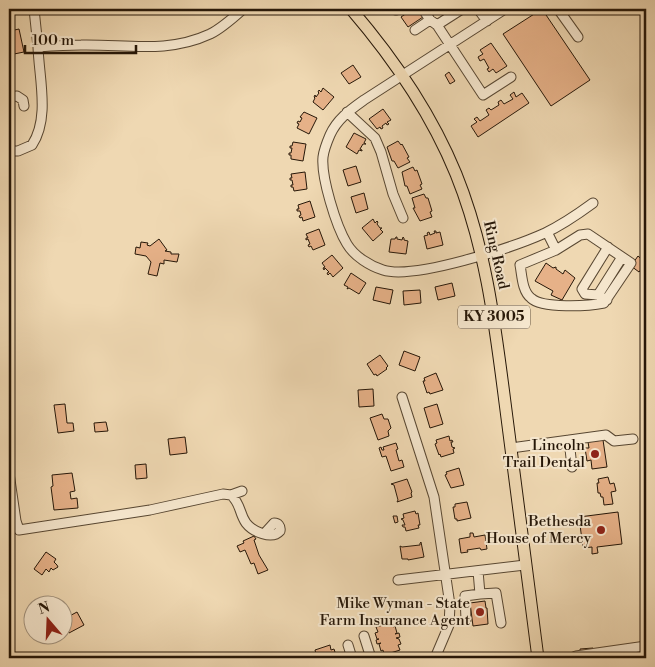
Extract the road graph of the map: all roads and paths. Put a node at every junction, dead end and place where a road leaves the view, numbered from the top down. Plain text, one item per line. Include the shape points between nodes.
1 (34, 9) edge
2 (243, 9) edge
3 (351, 9) edge
4 (423, 9) edge
5 (462, 9) edge
6 (478, 9) edge
7 (505, 9) edge
8 (558, 9) edge
9 (487, 21) junction
10 (433, 23) junction
11 (415, 30) dead end
12 (578, 37) dead end
13 (450, 45) junction
14 (38, 47) junction
15 (402, 74) junction
16 (511, 77) dead end
17 (9, 97) edge
18 (24, 106) dead end
19 (347, 112) junction
20 (9, 151) edge
21 (593, 203) dead end
22 (403, 218) dead end
23 (547, 232) junction
24 (608, 247) junction
25 (556, 250) junction
26 (482, 255) junction
27 (622, 257) junction
28 (598, 295) junction
29 (607, 300) junction
30 (402, 397) dead end
31 (633, 439) dead end
32 (568, 440) junction
33 (511, 448) junction
34 (572, 467) dead end
35 (9, 473) edge
36 (242, 492) dead end
37 (231, 495) junction
38 (264, 534) dead end
39 (525, 565) junction
40 (478, 571) junction
41 (445, 574) junction
42 (398, 580) dead end
43 (480, 594) junction
44 (450, 616) junction
45 (500, 623) dead end
46 (364, 636) dead end
47 (348, 645) dead end
48 (645, 646) edge
49 (352, 658) edge
50 (371, 658) edge
51 (435, 658) edge
52 (538, 658) edge
53 (571, 658) edge
54 (646, 658) edge

1 - 14 street
2 - 14 street via 210,34 177,45
3 - 15 main road, Ring Road / KY 3005
4 - 10 street
5 - 10 street
6 - 9 street
7 - 9 street
8 - 12 street
9 - 13 street
10 - 11 street
10 - 13 street
13 - 15 street
13 - 16 street via 483,95
14 - 20 street via 43,112 32,145
15 - 19 street
15 - 26 main road, Ring Road / KY 3005 via 433,126 455,172
17 - 18 street via 17,96 23,100
19 - 22 street via 375,138
19 - 26 street via 331,133 323,157 323,169 342,233 355,254 384,271 397,272 438,267
21 - 23 street
23 - 25 street
23 - 26 street
24 - 25 street via 586,234
24 - 27 street
24 - 28 street via 582,288 585,294
25 - 29 street via 520,265 524,288 531,299 560,305 599,304
26 - 33 main road, Ring Road / KY 3005
27 - 28 street
27 - 29 street via 631,263
28 - 29 street
30 - 41 street via 434,497
31 - 32 street via 614,441 606,435
32 - 33 street
32 - 34 street
33 - 39 main road, Ring Road / KY 3005
35 - 37 street via 20,530
36 - 37 street
37 - 38 street via 249,526
39 - 40 street
39 - 52 main road, Ring Road / KY 3005
40 - 41 street
40 - 43 street
41 - 42 street
41 - 44 street
43 - 44 street via 465,596 466,617
43 - 45 street via 496,593
44 - 51 street
46 - 50 street
47 - 49 street
48 - 53 street
48 - 54 street

